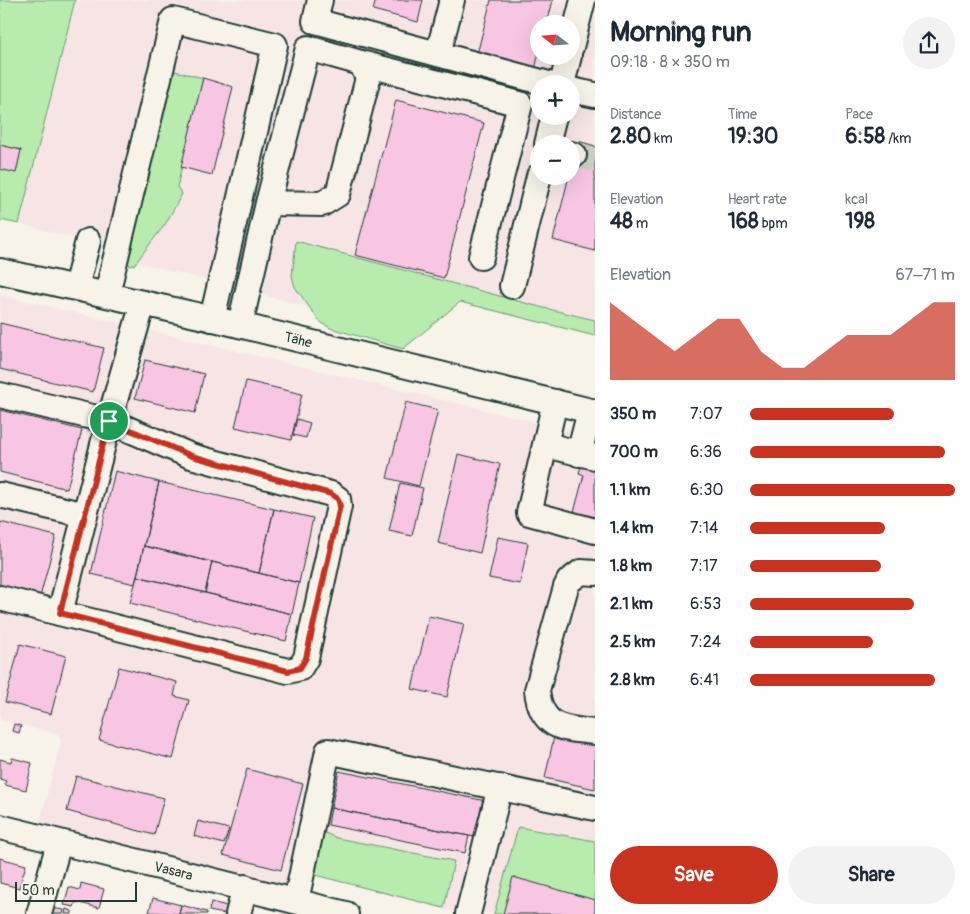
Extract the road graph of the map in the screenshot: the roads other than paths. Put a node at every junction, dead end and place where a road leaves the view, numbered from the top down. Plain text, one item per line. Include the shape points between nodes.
1 (452, 0) edge
2 (583, 0) edge
3 (318, 10) edge
4 (579, 15) edge
5 (308, 48) junction
6 (438, 54) junction
7 (360, 63) junction
8 (530, 79) edge
9 (580, 92) edge
10 (595, 96) edge
11 (537, 185) edge
12 (268, 203) junction
13 (88, 241) dead end
14 (481, 257) dead end
15 (0, 271) edge
16 (512, 286) dead end
17 (76, 287) junction
18 (107, 294) junction
19 (143, 303) junction
20 (212, 318) junction
21 (240, 325) junction
22 (0, 395) edge
23 (555, 402) junction
24 (592, 411) edge
25 (109, 421) junction
26 (546, 446) junction
27 (587, 455) edge
28 (0, 495) edge
29 (85, 515) junction
30 (595, 531) edge
31 (595, 573) edge
32 (0, 600) edge
33 (60, 613) junction
34 (595, 732) edge
35 (500, 787) junction
36 (595, 808) edge
37 (0, 827) edge
38 (59, 843) junction
39 (245, 887) junction
40 (296, 901) junction
41 (39, 914) edge
42 (238, 914) edge
43 (346, 914) edge
44 (468, 914) edge

1 - 6 street
2 - 4 street
3 - 5 street
3 - 6 street
5 - 7 street
5 - 12 street
6 - 8 street
7 - 12 street via 368,78 338,194 322,204
7 - 14 street via 520,104
9 - 10 street
11 - 16 street
12 - 21 street
13 - 17 street
15 - 17 street, Tähe
17 - 18 street, Tähe
18 - 19 street, Tähe
18 - 20 street via 173,20 275,44
19 - 20 street, Tähe
19 - 25 street
20 - 21 street, Tähe
21 - 23 street, Tähe
22 - 25 street
23 - 24 street, Tähe
23 - 26 street
24 - 27 street
25 - 29 street
25 - 33 street via 192,456 331,494 338,499 340,506 306,658 300,668 288,671
26 - 27 street
26 - 30 street via 530,513
28 - 29 street
29 - 33 street
31 - 34 street via 581,572 566,587 537,690 538,705 544,716 557,726
32 - 33 street
35 - 36 street
35 - 40 street via 328,751
35 - 44 street
37 - 38 street, Vasara
38 - 39 street, Vasara
38 - 41 street
39 - 40 street, Vasara
39 - 42 street
40 - 43 street, Vasara

